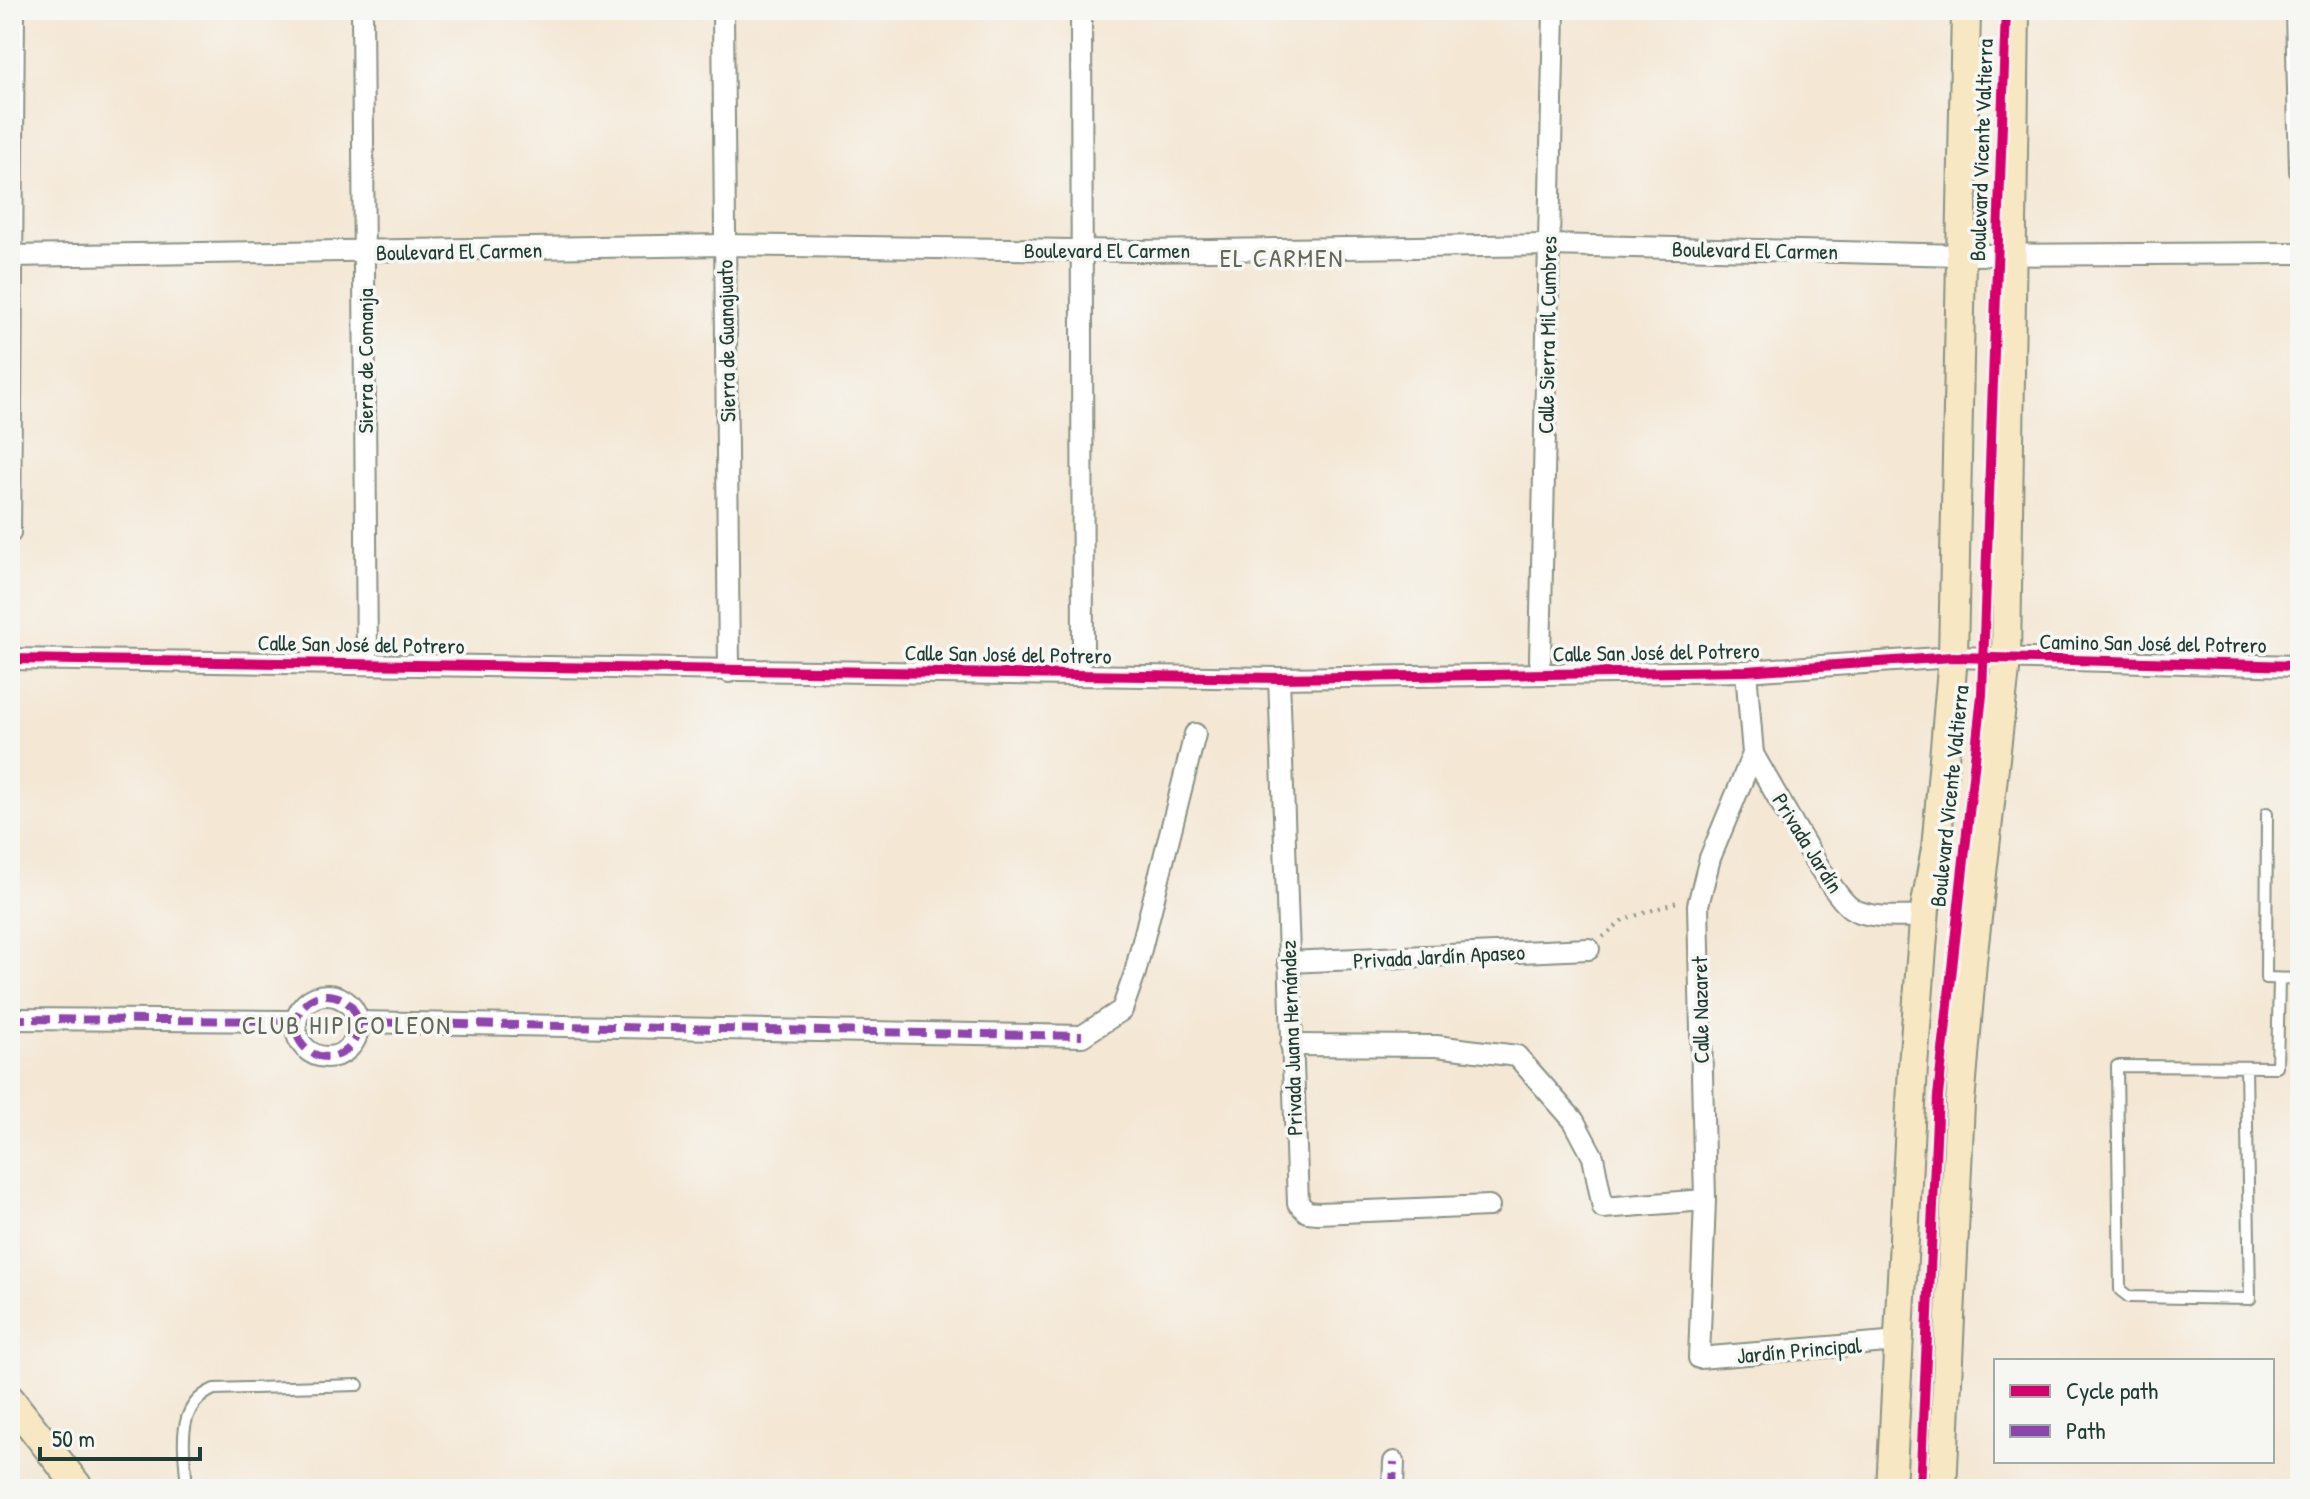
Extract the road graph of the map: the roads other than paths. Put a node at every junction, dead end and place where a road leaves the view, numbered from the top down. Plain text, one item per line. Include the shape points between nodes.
1 (14, 10) edge
2 (362, 10) edge
3 (723, 10) edge
4 (1081, 10) edge
5 (1554, 10) edge
6 (1966, 10) edge
7 (2015, 10) edge
8 (2296, 10) edge
9 (2300, 171) edge
10 (724, 245) junction
11 (1549, 245) junction
12 (1082, 250) junction
13 (364, 253) junction
14 (2300, 253) edge
15 (1961, 255) junction
16 (2009, 255) junction
17 (11, 256) edge
18 (10, 533) edge
19 (1953, 657) junction
20 (1083, 658) dead end
21 (10, 659) edge
22 (1540, 660) dead end
23 (2006, 661) junction
24 (367, 664) junction
25 (2300, 666) edge
26 (1746, 671) junction
27 (729, 672) junction
28 (1279, 678) junction
29 (1195, 734) dead end
30 (1753, 754) junction
31 (2267, 813) dead end
32 (1925, 917) junction
33 (1589, 949) road end
34 (1288, 962) junction
35 (2300, 979) edge
36 (2279, 980) junction
37 (10, 1019) edge
38 (296, 1021) junction
39 (358, 1022) junction
40 (1291, 1045) junction
41 (2246, 1067) junction
42 (1705, 1200) junction
43 (1489, 1206) dead end
44 (1899, 1341) junction
45 (1699, 1358) joint
46 (358, 1385) dead end
47 (10, 1399) edge
48 (1394, 1462) dead end
49 (80, 1489) edge
50 (187, 1489) edge
51 (1393, 1489) edge
52 (1891, 1489) edge
53 (1942, 1489) edge

1 - 17 street
2 - 13 street, Sierra de Comanja
3 - 10 street, Sierra de Guanajuato
4 - 12 street
5 - 11 street, Calle Sierra Mil Cumbres
6 - 15 main road, Boulevard Vicente Valtierra
7 - 16 main road, Boulevard Vicente Valtierra
8 - 9 street
10 - 12 street, Boulevard El Carmen
10 - 13 street, Boulevard El Carmen
10 - 27 street, Sierra de Guanajuato
11 - 12 street, Boulevard El Carmen
11 - 15 street, Boulevard El Carmen
11 - 22 street, Calle Sierra Mil Cumbres
12 - 20 street
13 - 17 street, Boulevard El Carmen
13 - 24 street, Sierra de Comanja
14 - 16 street, Boulevard El Carmen
15 - 16 street, Boulevard El Carmen
15 - 19 main road, Boulevard Vicente Valtierra
16 - 23 main road, Boulevard Vicente Valtierra
17 - 18 street
19 - 23 street, Calle San José del Potrero
19 - 26 street, Calle San José del Potrero
19 - 32 main road, Boulevard Vicente Valtierra
21 - 24 street, Calle San José del Potrero
23 - 25 street, Camino San José del Potrero
23 - 53 main road, Boulevard Vicente Valtierra via 1960,1103
24 - 27 street, Calle San José del Potrero
26 - 28 street, Calle San José del Potrero
26 - 30 street, Calle Nazaret
27 - 28 street, Calle San José del Potrero
28 - 34 street, Privada Juana Hernández
29 - 39 street via 1122,1010 1082,1036
30 - 32 street, Privada Jardín via 1850,907 1873,915
30 - 42 street, Calle Nazaret via 1700,895
31 - 36 lane via 2266,978
32 - 44 main road, Boulevard Vicente Valtierra
33 - 34 street, Privada Jardín Apaseo
34 - 40 street, Privada Juana Hernández
35 - 36 lane
36 - 41 lane via 2277,1067
37 - 38 street
38 - 39 street via 304,1005 319,995 337,996 351,1005
38 - 39 street via 306,1048 319,1056 348,1049
40 - 42 street via 1436,1046 1517,1056 1574,1121 1593,1157 1603,1208
40 - 43 street, Privada Juana Hernández via 1295,1193 1303,1210
41 - 41 lane via 2117,1066 2120,1290 2129,1297 2250,1299
42 - 45 street, Calle Nazaret
44 - 45 street, Jardín Principal
44 - 52 main road, Boulevard Vicente Valtierra
46 - 50 lane via 214,1389 200,1395 184,1422
47 - 49 main road
48 - 51 street

